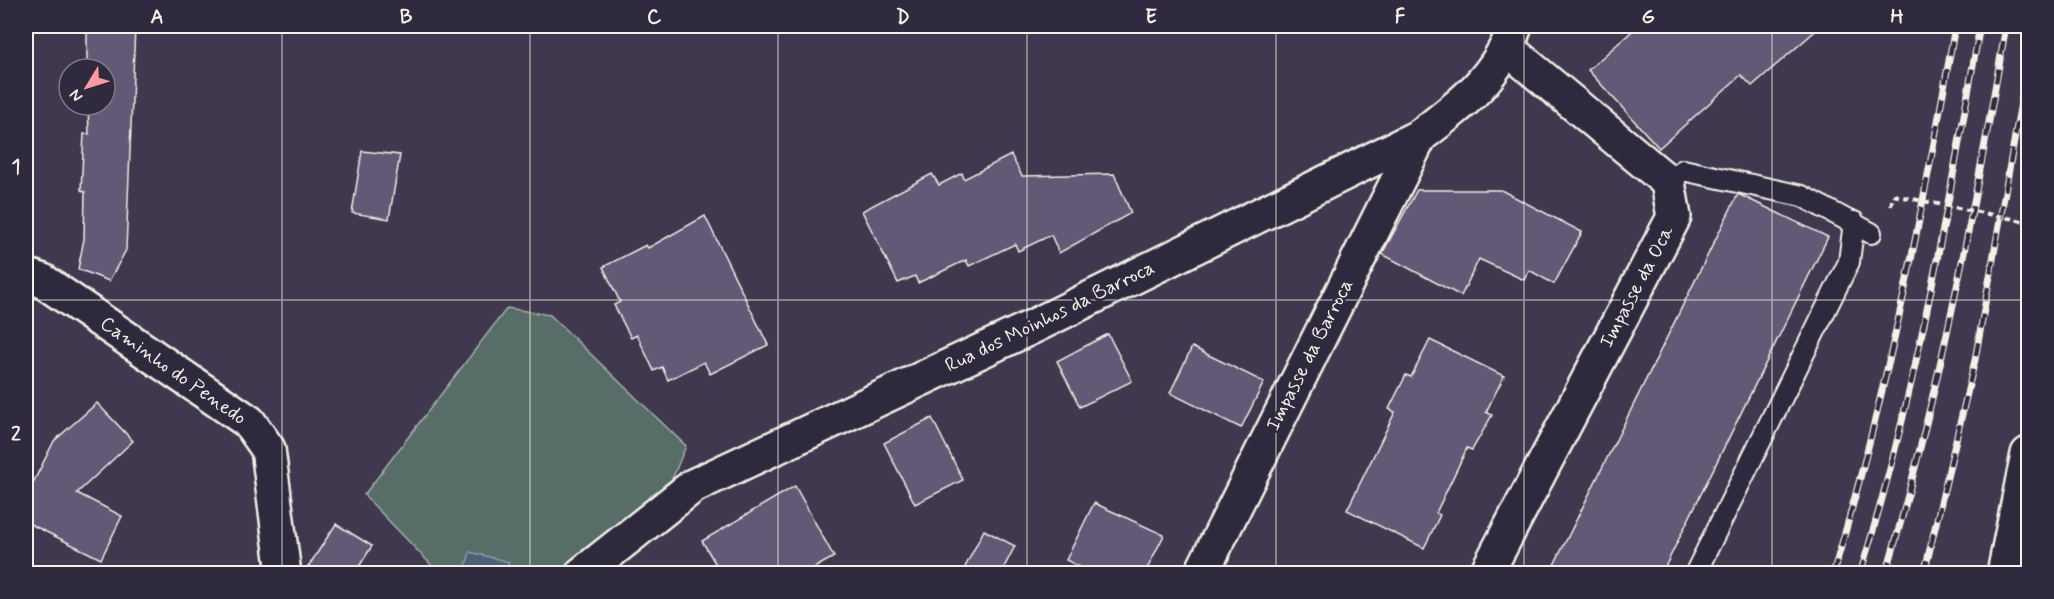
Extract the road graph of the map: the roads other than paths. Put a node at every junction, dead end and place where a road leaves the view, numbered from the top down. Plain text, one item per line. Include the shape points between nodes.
1 (1511, 37) edge
2 (1420, 136) junction
3 (1668, 182) junction
4 (1854, 222) junction
5 (1871, 233) dead end
6 (26, 275) edge
7 (2028, 454) edge
8 (285, 573) edge
9 (582, 573) edge
10 (1201, 573) edge
11 (1486, 573) edge
12 (1695, 573) edge
13 (2004, 573) edge

1 - 2 street, Rua dos Moinhos da Barroca via 1468,99
1 - 3 street
2 - 9 street, Rua dos Moinhos da Barroca via 1034,326 693,486
2 - 10 street, Impasse da Barroca
3 - 4 lane via 1683,171 1802,196
3 - 11 street, Impasse da Oca via 1674,217
4 - 5 lane
4 - 12 lane via 1848,262
6 - 8 street, Caminho do Penedo via 43,281 249,423 267,449
7 - 13 street

